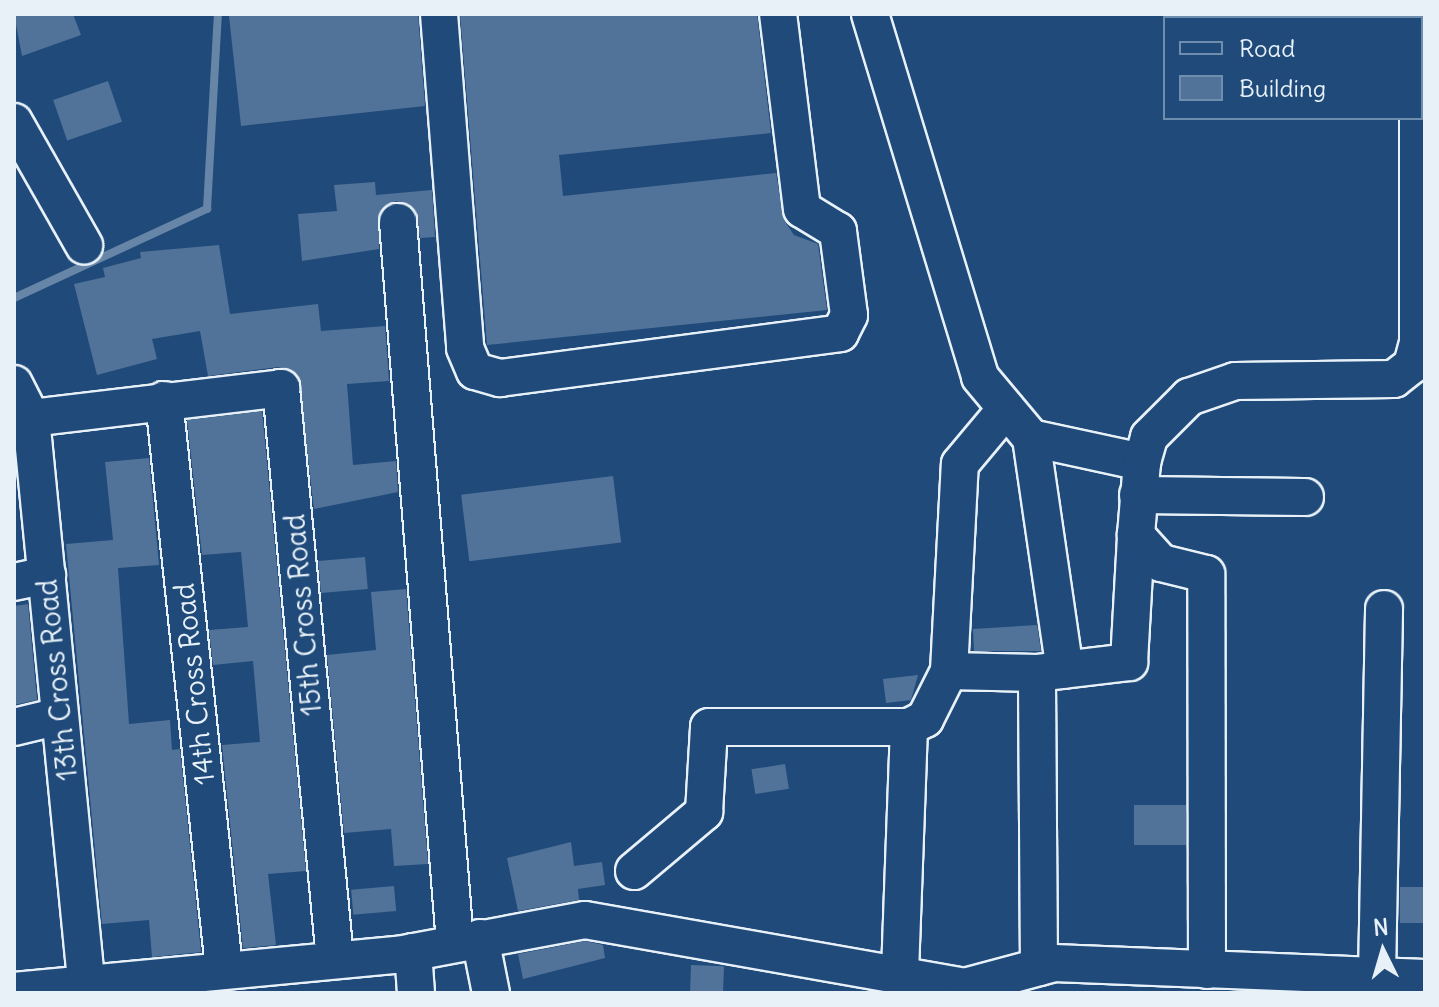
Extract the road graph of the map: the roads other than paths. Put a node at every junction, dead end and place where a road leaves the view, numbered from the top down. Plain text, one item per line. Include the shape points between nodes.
1 (439, 14) edge
2 (778, 14) edge
3 (870, 14) edge
4 (1418, 120) edge
5 (17, 134) edge
6 (398, 222) dead end
7 (84, 245) dead end
8 (14, 384) edge
9 (164, 400) junction
10 (1006, 409) junction
11 (26, 438) edge
12 (1031, 438) junction
13 (1140, 479) junction
14 (1305, 497) dead end
15 (1136, 535) junction
16 (30, 579) edge
17 (1384, 609) dead end
18 (949, 671) junction
19 (1051, 672) junction
20 (60, 716) junction
21 (14, 727) edge
22 (909, 727) junction
23 (634, 871) dead end
24 (468, 941) junction
25 (413, 952) junction
26 (335, 959) junction
27 (1039, 967) junction
28 (224, 968) junction
29 (1207, 970) junction
30 (900, 975) junction
31 (1377, 976) junction
32 (1097, 978) edge
33 (1425, 978) edge
34 (86, 980) junction
35 (1317, 984) edge
36 (966, 990) edge
37 (14, 991) edge
38 (416, 993) edge
39 (491, 993) edge

1 - 2 street via 465,348 475,371 500,378 840,333 849,315 838,231 802,209
3 - 10 street via 980,377
4 - 13 street via 1418,342 1412,365 1394,379 1235,381 1189,397 1149,437
5 - 7 street
6 - 24 street
8 - 11 street, 13th Cross Road
9 - 11 street
9 - 26 street, 15th Cross Road via 281,388
9 - 28 street, 14th Cross Road
10 - 12 street
10 - 18 street via 960,464
11 - 16 street, 13th Cross Road
12 - 13 street
12 - 19 street
13 - 14 street
13 - 15 street
15 - 19 street via 1129,662
15 - 29 street via 1161,563 1206,574
16 - 20 street, 13th Cross Road
17 - 31 street
18 - 19 street
18 - 22 street via 925,719
19 - 27 street
20 - 21 street
20 - 34 street, 13th Cross Road
22 - 23 street via 709,727 704,812
22 - 30 street
24 - 25 street
24 - 30 street via 585,920
24 - 39 street
25 - 26 street
25 - 38 street
26 - 28 street
27 - 32 street
27 - 36 street
28 - 34 street
29 - 32 street
29 - 35 street
30 - 36 street
31 - 33 street
31 - 35 street
34 - 37 street

